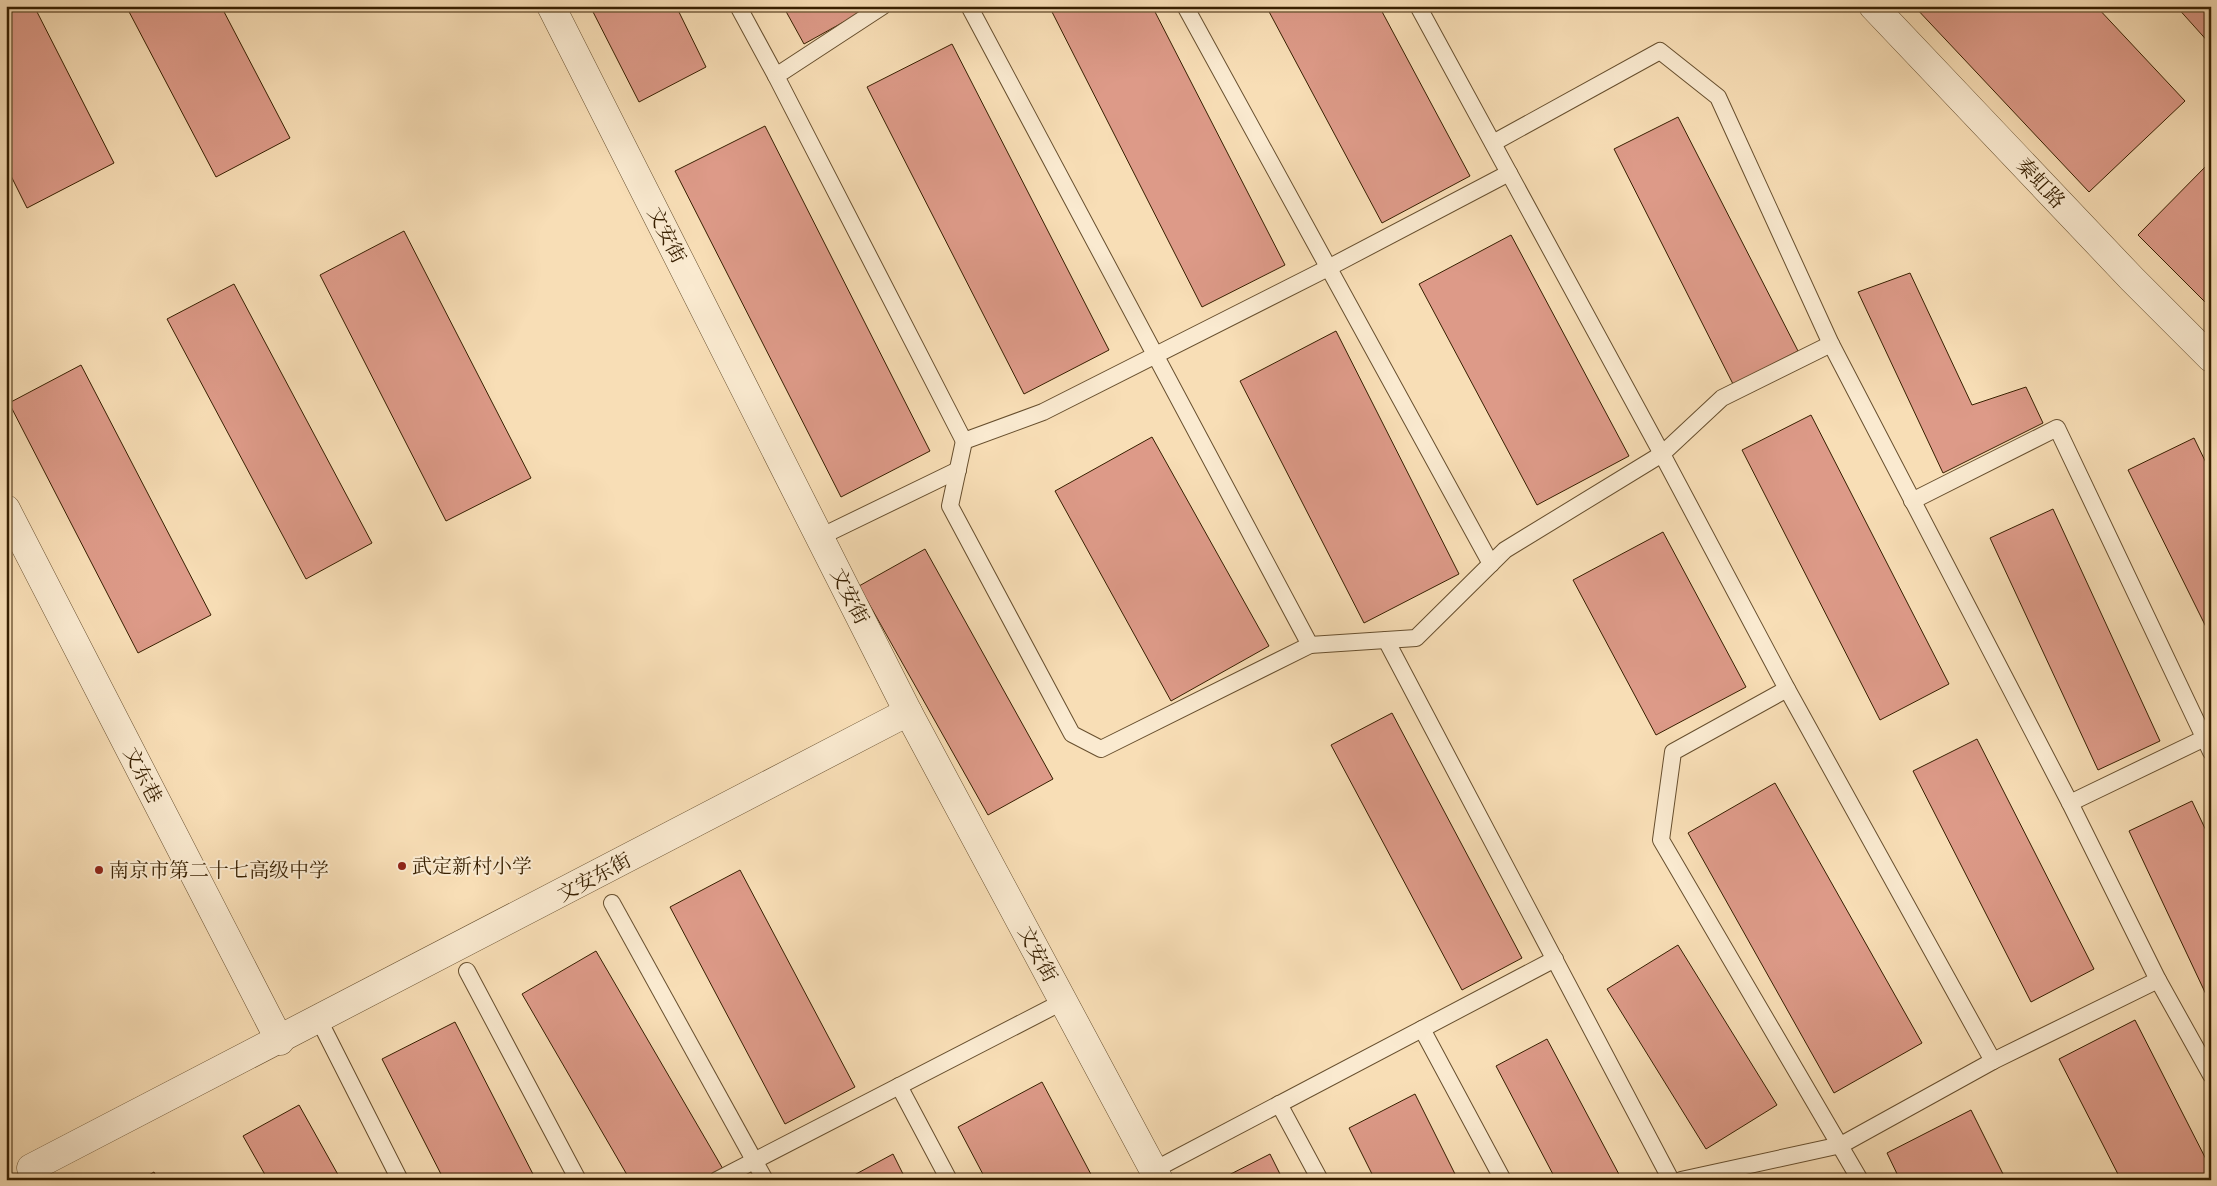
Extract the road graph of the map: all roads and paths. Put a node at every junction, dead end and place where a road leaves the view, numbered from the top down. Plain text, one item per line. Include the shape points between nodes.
1 (551, 6) edge
2 (738, 6) edge
3 (883, 6) edge
4 (969, 6) edge
5 (1185, 6) edge
6 (1418, 6) edge
7 (1873, 6) edge
8 (776, 76) junction
9 (1492, 143) junction
10 (1509, 173) junction
11 (1328, 268) junction
12 (1831, 344) junction
13 (1155, 354) junction
14 (2211, 358) edge
15 (964, 441) junction
16 (1662, 454) junction
17 (958, 470) junction
18 (1912, 501) junction
19 (6, 509) edge
20 (820, 537) junction
21 (1491, 564) junction
22 (1386, 640) junction
23 (1310, 645) junction
24 (1787, 688) junction
25 (908, 712) junction
26 (2208, 742) edge
27 (2070, 803) junction
28 (612, 903) dead end
29 (1555, 959) junction
30 (467, 971) dead end
31 (2158, 980) junction
32 (1064, 1001) junction
33 (319, 1020) junction
34 (1422, 1029) junction
35 (280, 1041) junction
36 (1993, 1061) junction
37 (2211, 1075) edge
38 (899, 1086) junction
39 (1279, 1104) junction
40 (1841, 1145) junction
41 (755, 1160) junction
42 (1157, 1175) edge
43 (37, 1180) edge
44 (400, 1180) edge
45 (578, 1180) edge
46 (717, 1180) edge
47 (765, 1180) edge
48 (948, 1180) edge
49 (1320, 1180) edge
50 (1503, 1180) edge
51 (1671, 1180) edge
52 (1681, 1180) edge
53 (1860, 1180) edge

1 - 20 street, 文安街
2 - 8 lane
3 - 8 lane
4 - 13 lane
5 - 11 lane
6 - 9 lane
7 - 14 street, 秦虹路
8 - 15 lane
9 - 10 lane
9 - 12 lane via 1660,51 1718,97
10 - 11 lane
10 - 16 lane
11 - 13 lane
11 - 21 lane
12 - 16 lane via 1722,398
12 - 18 lane
13 - 15 lane via 1043,412
13 - 23 lane
15 - 17 lane
16 - 21 lane via 1506,550
16 - 24 lane
17 - 20 lane
17 - 23 lane via 950,506 1072,734 1101,749
18 - 26 lane via 2057,428
18 - 27 lane
19 - 35 street, 文东巷
20 - 25 street, 文安街
21 - 22 lane via 1416,638
22 - 23 lane
22 - 29 lane
24 - 36 lane
24 - 40 lane via 1673,752 1661,840
25 - 32 street, 文安街
25 - 33 street, 文安东街
26 - 27 lane
27 - 31 lane
28 - 41 lane
29 - 34 lane
29 - 51 lane
30 - 45 lane
31 - 36 lane
31 - 37 lane
32 - 38 lane
32 - 42 street, 文安街
33 - 35 street, 文安东街
33 - 44 lane
34 - 39 lane
34 - 50 lane
35 - 43 street, 文安东街 via 31,1168
36 - 40 lane
38 - 41 lane
38 - 48 lane
39 - 42 lane
39 - 49 lane
40 - 52 lane
40 - 53 lane
41 - 46 lane
41 - 47 lane

